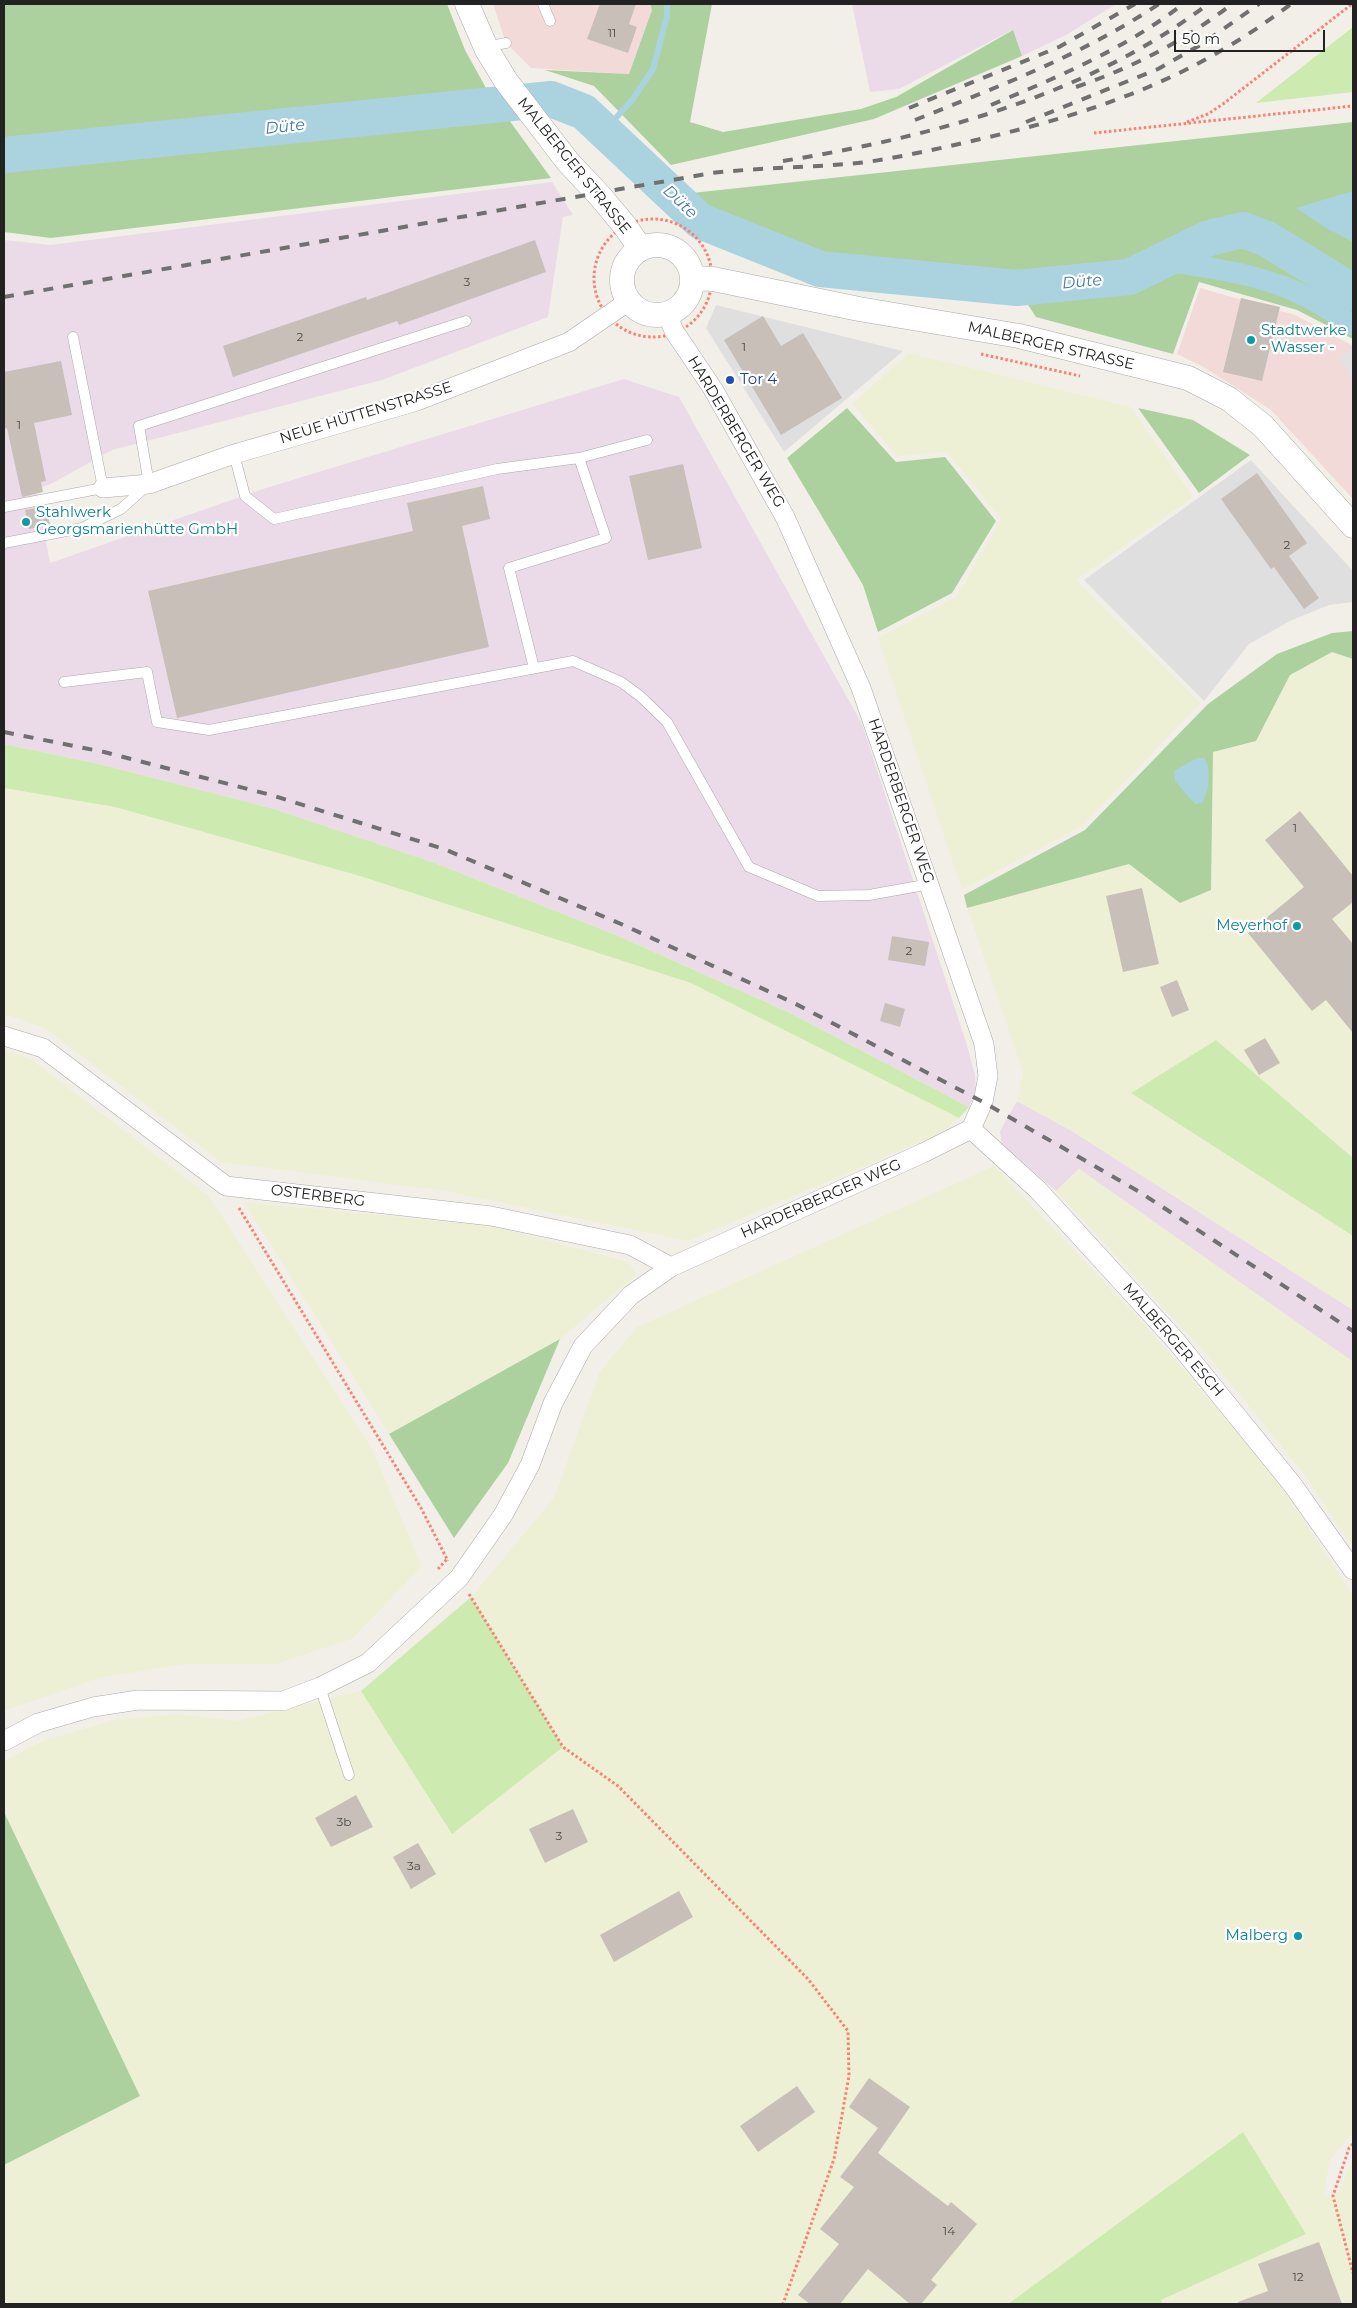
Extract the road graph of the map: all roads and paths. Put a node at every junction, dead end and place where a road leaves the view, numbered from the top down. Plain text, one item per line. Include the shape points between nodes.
1 (467, 4) edge
2 (543, 4) edge
3 (1352, 4) edge
4 (550, 20) dead end
5 (1353, 106) edge
6 (1182, 124) junction
7 (1094, 133) dead end
8 (625, 226) junction
9 (640, 248) junction
10 (703, 278) junction
11 (629, 301) junction
12 (606, 316) junction
13 (466, 321) dead end
14 (671, 322) junction
15 (73, 337) dead end
16 (972, 352) dead end
17 (1088, 378) dead end
18 (647, 440) dead end
19 (234, 454) junction
20 (579, 458) junction
21 (149, 484) junction
22 (103, 488) junction
23 (4, 507) edge
24 (1353, 526) edge
25 (4, 543) edge
26 (534, 668) junction
27 (64, 682) dead end
28 (930, 884) junction
29 (4, 1036) edge
30 (971, 1129) junction
31 (226, 1186) junction
32 (671, 1267) junction
33 (447, 1559) junction
34 (1353, 1570) edge
35 (434, 1573) dead end
36 (459, 1578) junction
37 (320, 1687) junction
38 (4, 1741) edge
39 (349, 1775) dead end
40 (1353, 2144) edge
41 (1353, 2273) edge
42 (783, 2304) edge

1 - 8 street, MALBERGER STRASSE via 496,45 506,81 568,162
2 - 4 lane
3 - 6 path via 1224,104
5 - 6 path
6 - 7 path
8 - 9 street, MALBERGER STRASSE
8 - 10 path via 640,220 660,219 680,225 708,254
8 - 12 path via 612,235 596,260 594,290
9 - 10 street via 658,245 675,249
9 - 11 street via 624,265 622,288
10 - 14 street via 691,290
10 - 14 path via 711,294 694,322
10 - 24 street, MALBERGER STRASSE via 1019,336 1188,378 1230,399 1263,426
11 - 12 street, NEUE HÜTTENSTRASSE
11 - 14 street via 645,313
12 - 14 path via 628,334 656,339
12 - 19 street, NEUE HÜTTENSTRASSE via 569,342 417,401
13 - 21 lane via 139,426
14 - 28 street, HARDERBERGER WEG via 785,517 861,688
15 - 22 lane
16 - 17 path
18 - 20 lane
19 - 20 lane via 245,496 274,519 497,469
19 - 21 street, NEUE HÜTTENSTRASSE
20 - 26 lane via 606,538 509,568
21 - 22 street, NEUE HÜTTENSTRASSE
21 - 25 lane, NEUE HÜTTENSTRASSE via 121,509 82,528
22 - 23 lane, NEUE HÜTTENSTRASSE
26 - 27 lane via 209,730 158,722 147,672
26 - 28 lane via 573,661 621,682 640,696 667,722 750,867 818,896 869,895
28 - 30 street, HARDERBERGER WEG via 984,1044 988,1076 983,1102
29 - 31 street via 43,1048
30 - 32 street, HARDERBERGER WEG
30 - 34 street, MALBERGER ESCH via 1038,1190 1176,1340 1292,1484
31 - 32 street, OSTERBERG via 491,1216 630,1245
31 - 33 path via 421,1508
32 - 36 street, HARDERBERGER WEG via 631,1295 583,1346 553,1403 530,1465 508,1507
33 - 35 path
33 - 36 path
36 - 37 street, HARDERBERGER WEG via 368,1663
36 - 42 path via 563,1747 618,1786 808,1979 848,2031 849,2076 834,2159
37 - 38 street, HARDERBERGER WEG via 283,1701 138,1700 93,1707 38,1723
37 - 39 lane
40 - 41 path via 1333,2196

